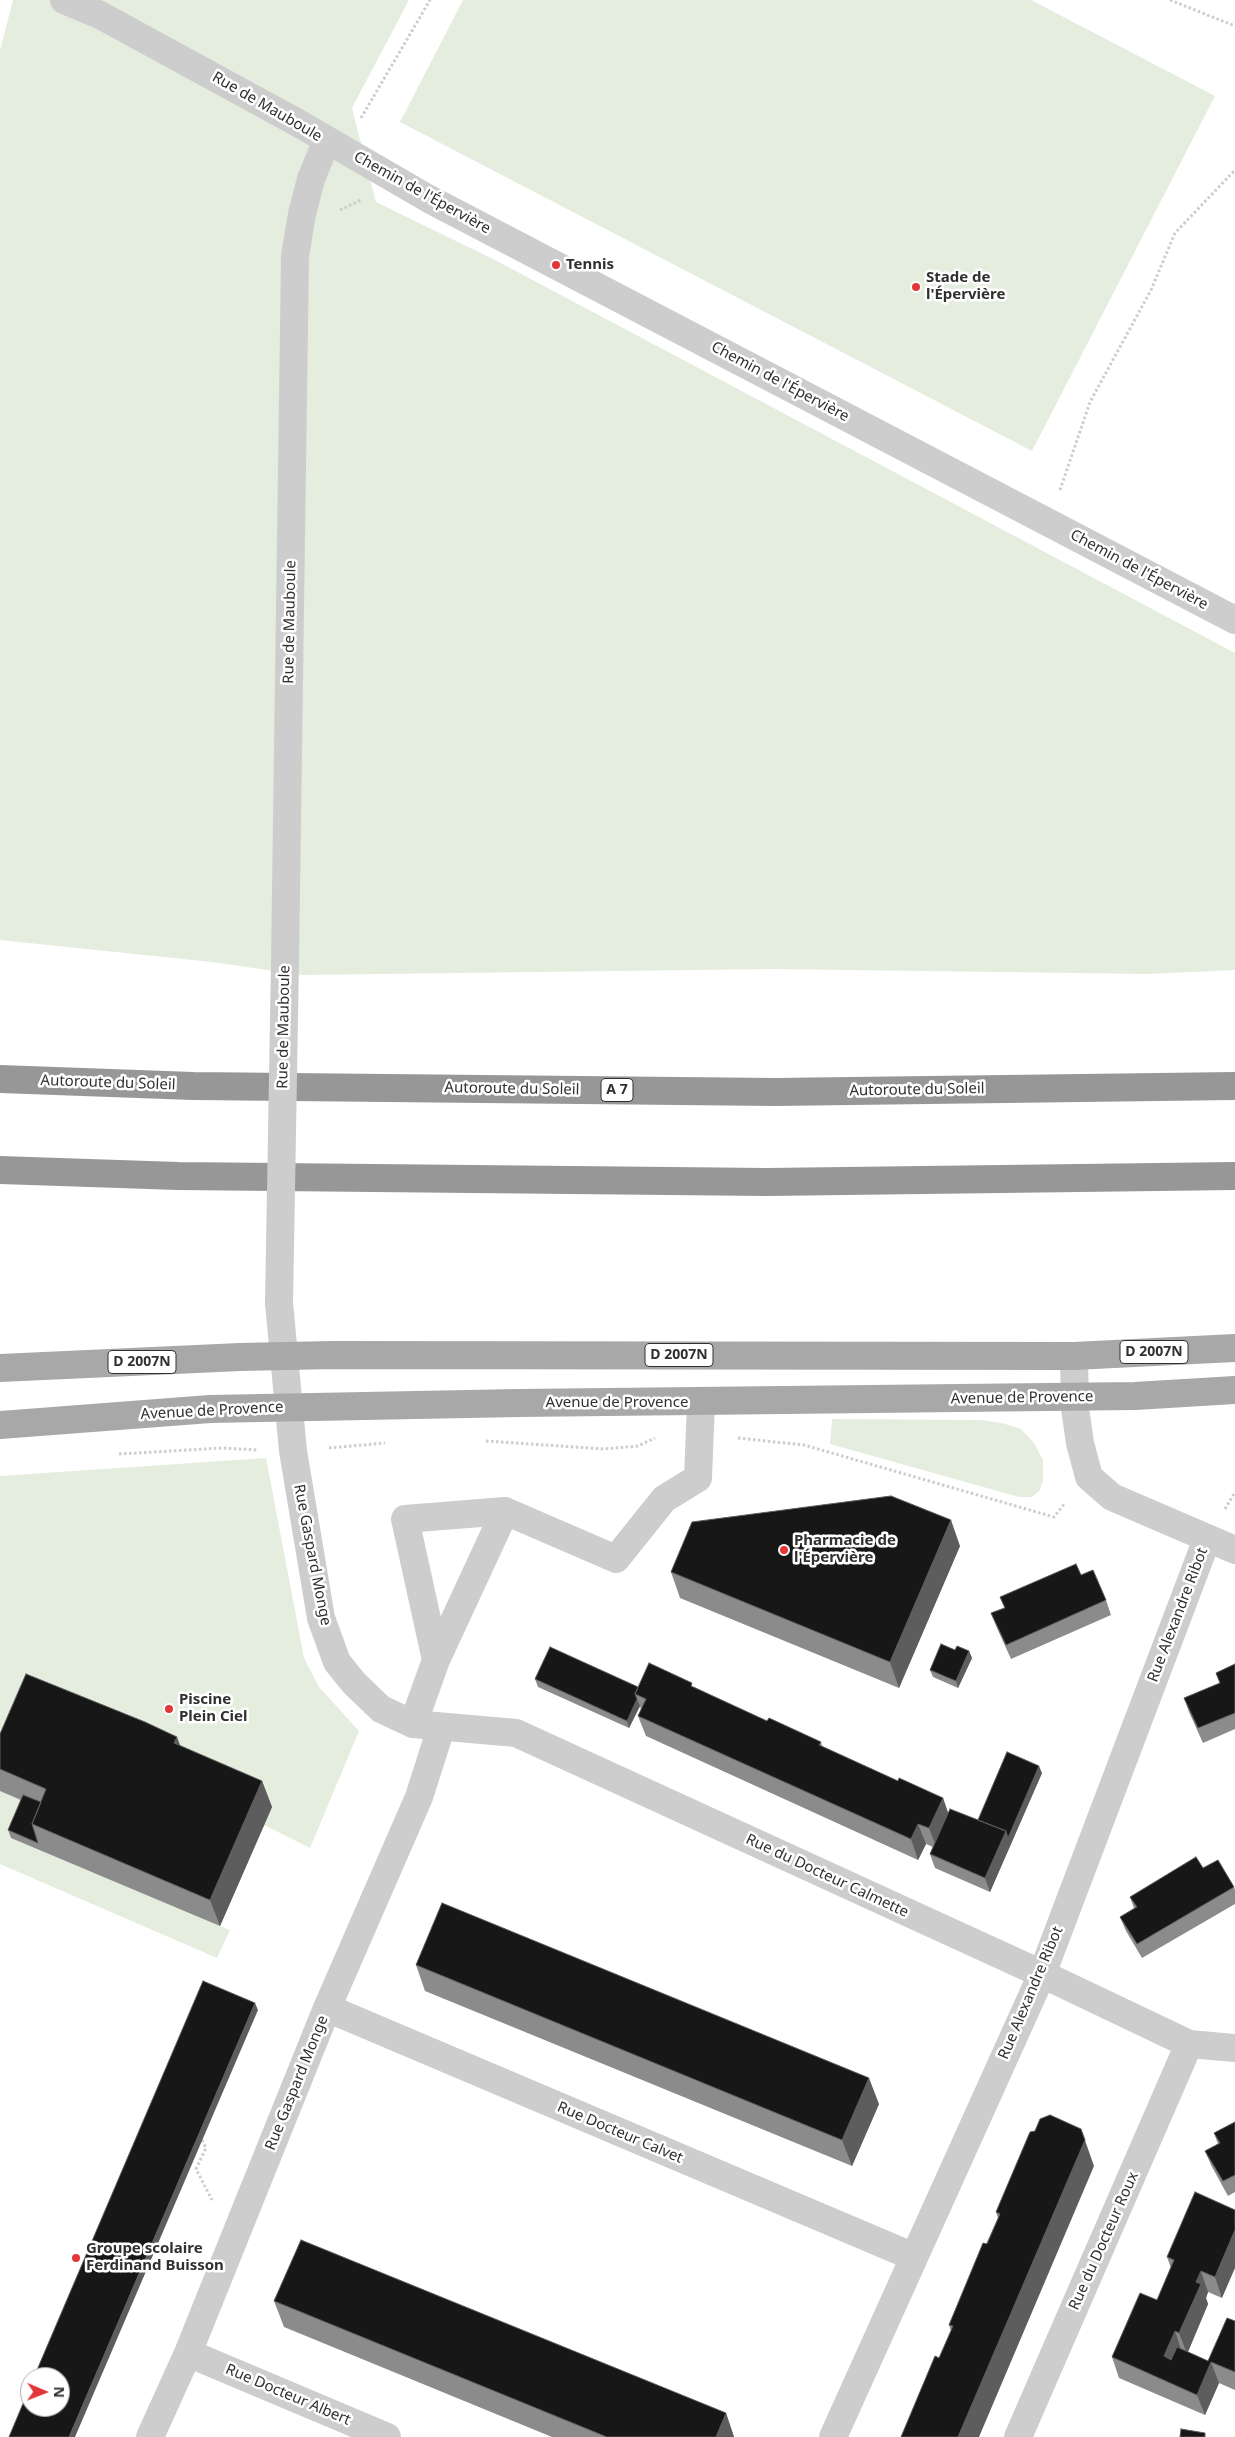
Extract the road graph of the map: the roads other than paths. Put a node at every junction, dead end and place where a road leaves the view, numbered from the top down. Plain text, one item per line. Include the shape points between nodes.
1 (64, 0) edge
2 (327, 140) junction
3 (1235, 620) edge
4 (0, 1079) edge
5 (1235, 1086) edge
6 (0, 1170) edge
7 (1235, 1176) edge
8 (1235, 1348) edge
9 (284, 1356) junction
10 (1074, 1356) junction
11 (0, 1368) edge
12 (1235, 1390) edge
13 (1074, 1397) junction
14 (701, 1402) junction
15 (288, 1408) junction
16 (0, 1424) edge
17 (505, 1511) junction
18 (1207, 1539) junction
19 (1235, 1550) edge
20 (436, 1660) junction
21 (414, 1724) junction
22 (441, 1728) junction
23 (1042, 1974) junction
24 (327, 2008) junction
25 (1190, 2044) junction
26 (1235, 2048) edge
27 (914, 2257) junction
28 (188, 2353) junction
29 (150, 2437) edge
30 (387, 2437) edge
31 (833, 2437) edge
32 (1018, 2437) edge

1 - 2 street, Rue de Mauboule via 100,15
2 - 3 street, Chemin de l'Épervière via 429,199
2 - 9 street, Rue de Mauboule, bridge via 302,214 295,256 279,1303
4 - 5 highway, Autoroute du Soleil / A 7 via 193,1086 775,1092
6 - 7 highway via 178,1176 767,1182
8 - 10 main road, D 2007N
9 - 10 main road, D 2007N
9 - 11 main road, D 2007N
9 - 15 street, Rue de Mauboule
10 - 13 street
12 - 13 main road, Avenue de Provence
13 - 14 main road, Avenue de Provence
13 - 18 street via 1080,1444 1089,1477 1112,1497
14 - 15 main road, Avenue de Provence
14 - 17 street via 698,1478 664,1499 616,1559
15 - 16 main road, Avenue de Provence via 210,1409
15 - 21 street, Rue Gaspard Monge via 321,1618 337,1662 354,1684 381,1708
17 - 20 street
17 - 20 street via 405,1519
18 - 19 street
18 - 23 street, Rue Alexandre Ribot
20 - 21 street
21 - 22 street, Rue du Docteur Calmette
22 - 23 street, Rue du Docteur Calmette via 516,1733
22 - 24 street, Rue Gaspard Monge via 420,1797
23 - 25 street, Rue du Docteur Calmette
23 - 27 street, Rue Alexandre Ribot
24 - 27 street, Rue Docteur Calvet
24 - 28 street, Rue Gaspard Monge
25 - 26 street, Rue du Docteur Calmette
25 - 32 street, Rue du Docteur Roux
27 - 31 street, Rue Alexandre Ribot
28 - 29 street, Rue Gaspard Monge
28 - 30 street, Rue Docteur Albert

